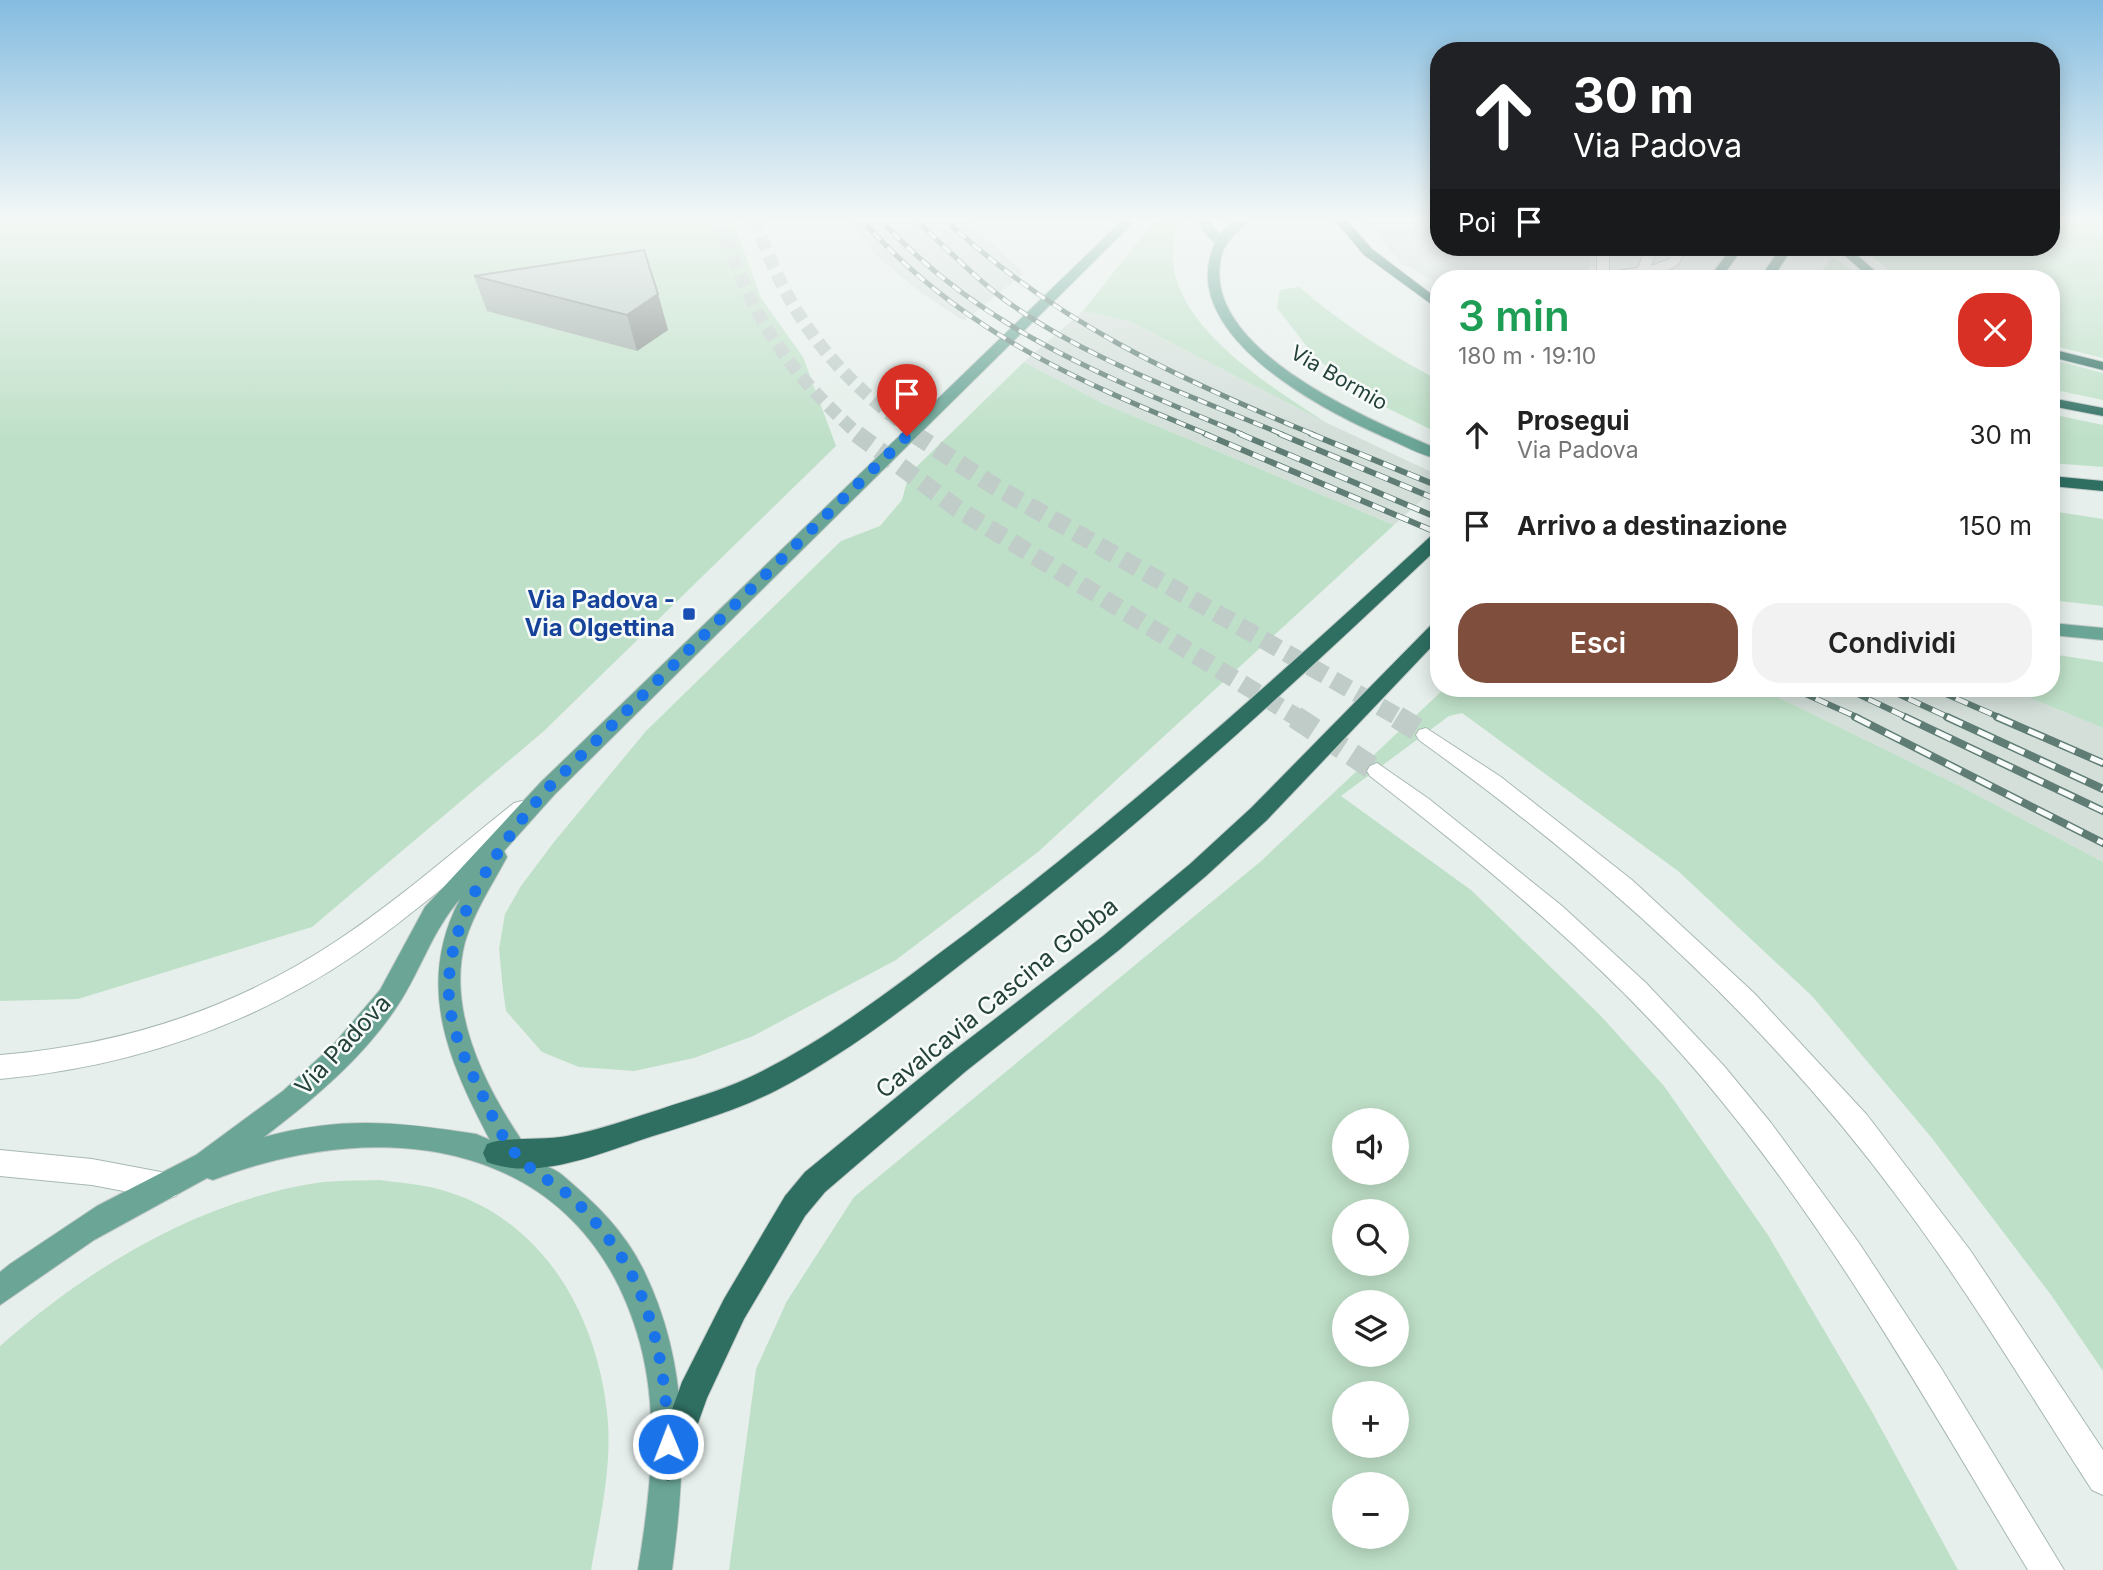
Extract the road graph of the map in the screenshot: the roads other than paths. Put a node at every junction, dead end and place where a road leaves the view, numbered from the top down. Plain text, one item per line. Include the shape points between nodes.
1 (1057, 291) edge
2 (1217, 291) edge
3 (2060, 355) edge
4 (2103, 366) edge
5 (2060, 404) edge
6 (2103, 412) edge
7 (1430, 450) edge
8 (2060, 482) edge
9 (2103, 486) edge
10 (1430, 546) edge
11 (2060, 630) edge
12 (2103, 634) edge
13 (1430, 637) edge
14 (1426, 735) tunnel mouth
15 (1377, 771) tunnel mouth
16 (548, 788) junction
17 (508, 834) junction
18 (0, 1066) edge
19 (515, 1159) junction
20 (0, 1163) edge
21 (166, 1186) junction
22 (0, 1290) edge
23 (668, 1465) junction
24 (2103, 1479) edge
25 (655, 1570) edge
26 (2047, 1570) edge

1 - 16 main road, Via Padova
2 - 7 main road, Via Bormio via 1233,327 1283,374 1317,396
3 - 4 highway
5 - 6 highway
8 - 9 highway
10 - 19 highway via 1121,827 823,1049 750,1090 700,1110 592,1144
11 - 12 main road
13 - 23 highway, Cavalcavia Cascina Gobba via 1219,852 815,1182 795,1206 734,1309 693,1393
14 - 24 street via 1525,806 1633,897 1730,984 1808,1067 1934,1224
15 - 26 street via 1571,928 1713,1071 1849,1253
16 - 17 main road, Via Padova
16 - 18 street via 372,930 315,968 256,999 187,1029 132,1046
17 - 19 main road, Via Padova via 460,924 449,971 449,1001 470,1071
17 - 21 main road, Via Padova via 433,914 389,998 342,1053 292,1100 206,1164
19 - 21 main road via 458,1141 371,1133 271,1148
19 - 23 main road via 566,1193 597,1223 622,1258 643,1301 657,1349 667,1404
20 - 21 street via 92,1172
21 - 22 main road via 61,1245
23 - 25 main road

